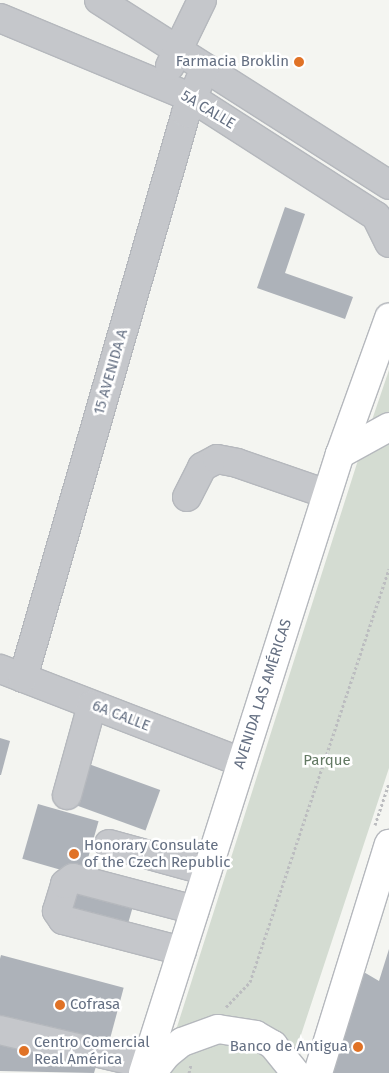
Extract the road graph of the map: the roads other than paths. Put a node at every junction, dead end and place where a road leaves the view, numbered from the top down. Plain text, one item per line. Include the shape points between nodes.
1 (99, 0) edge
2 (202, 0) edge
3 (0, 18) edge
4 (177, 50) junction
5 (205, 68) junction
6 (161, 84) junction
7 (192, 98) junction
8 (389, 185) edge
9 (382, 217) edge
10 (389, 242) edge
11 (389, 318) edge
12 (389, 427) edge
13 (340, 454) junction
14 (327, 494) junction
15 (187, 497) dead end
16 (11, 674) edge
17 (92, 705) junction
18 (241, 762) junction
19 (68, 795) dead end
20 (109, 844) dead end
21 (389, 844) edge
22 (207, 871) junction
23 (195, 910) junction
24 (182, 951) junction
25 (0, 1030) edge
26 (147, 1070) edge
27 (296, 1073) edge
28 (318, 1073) edge

1 - 4 street
2 - 4 street
3 - 6 street, 5A CALLE
4 - 5 street
4 - 6 street
5 - 7 street, 15 AVENIDA A
5 - 8 street
6 - 7 street, 5A CALLE
7 - 9 street, 5A CALLE
7 - 16 street, 15 AVENIDA A
9 - 10 street, 5A CALLE
11 - 13 main road, AVENIDA LAS AMÉRICAS
12 - 13 main road
13 - 14 main road, AVENIDA LAS AMÉRICAS
14 - 15 street via 217,459 202,467
14 - 18 main road, AVENIDA LAS AMÉRICAS
16 - 17 street, 6A CALLE
17 - 18 street, 6A CALLE
17 - 19 street
18 - 22 main road, AVENIDA LAS AMÉRICAS
20 - 22 street
21 - 28 main road
22 - 23 main road, AVENIDA LAS AMÉRICAS
23 - 24 main road, AVENIDA LAS AMÉRICAS
23 - 24 street via 73,878 65,884 57,911 63,920
24 - 26 main road, AVENIDA LAS AMÉRICAS
25 - 26 street
26 - 27 main road via 200,1033 228,1030 256,1035 273,1045

